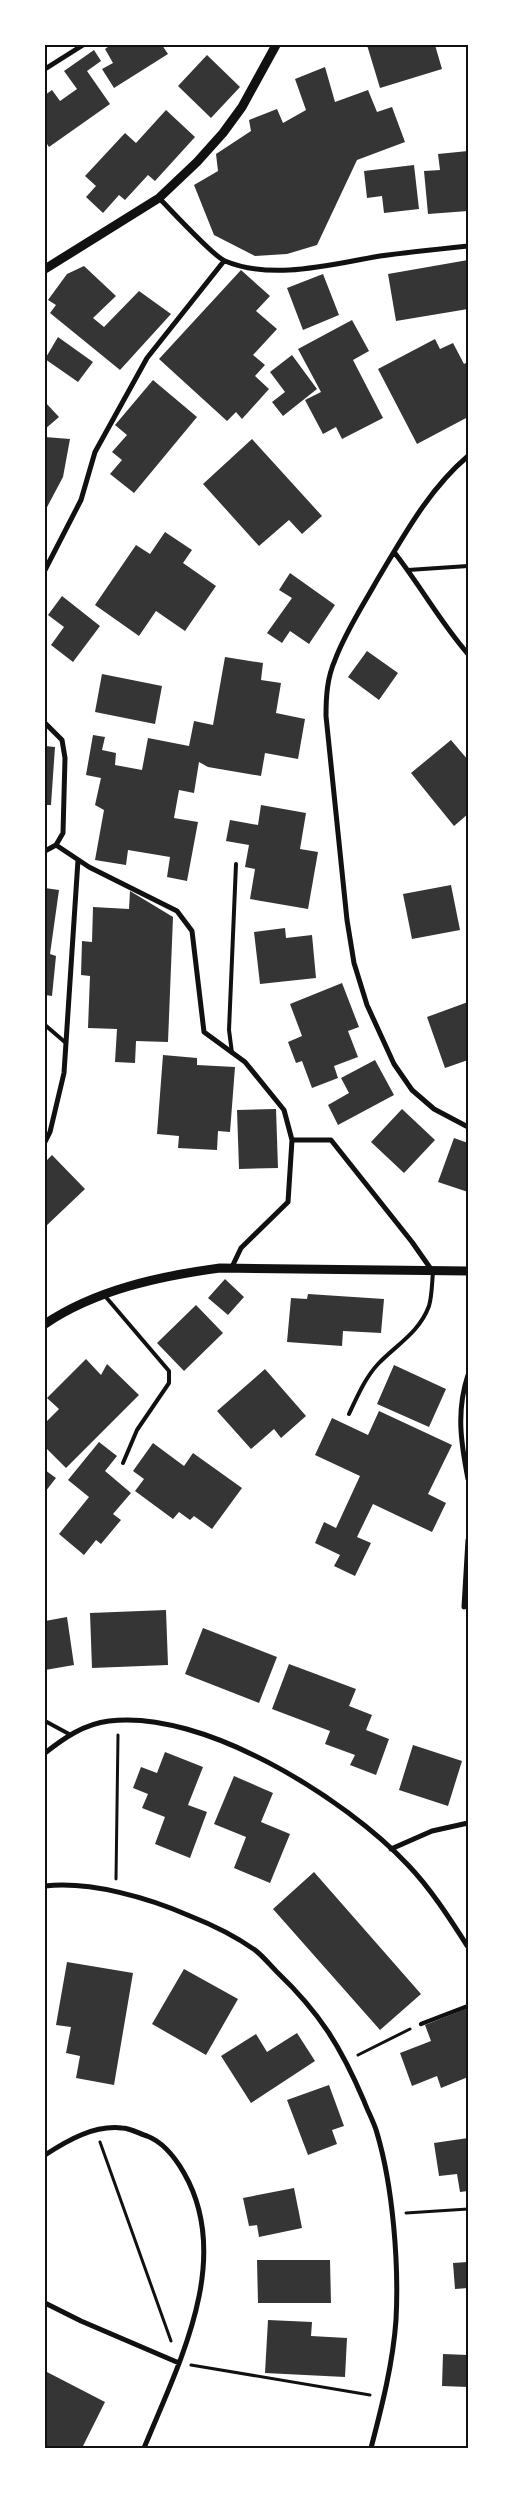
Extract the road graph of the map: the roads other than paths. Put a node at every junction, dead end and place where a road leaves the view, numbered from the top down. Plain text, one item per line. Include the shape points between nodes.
1 (83, 45) edge
2 (276, 45) edge
3 (45, 69) edge
4 (159, 198) junction
5 (468, 246) edge
6 (224, 261) junction
7 (45, 269) edge
8 (468, 456) edge
9 (394, 552) junction
10 (468, 566) edge
11 (45, 570) edge
12 (408, 570) junction
13 (468, 654) edge
14 (45, 723) edge
15 (56, 845) junction
16 (45, 851) edge
17 (78, 860) junction
18 (236, 864) dead end
19 (45, 1025) edge
20 (66, 1044) junction
21 (232, 1053) junction
22 (468, 1127) edge
23 (292, 1140) junction
24 (45, 1142) edge
25 (231, 1269) junction
26 (468, 1271) edge
27 (433, 1272) junction
28 (104, 1295) junction
29 (45, 1324) edge
30 (468, 1375) edge
31 (349, 1414) dead end
32 (123, 1463) dead end
33 (468, 1479) edge
34 (468, 1540) edge
35 (464, 1607) dead end
36 (45, 1721) edge
37 (69, 1734) junction
38 (45, 1753) edge
39 (468, 1823) edge
40 (391, 1849) junction
41 (45, 1886) edge
42 (468, 1947) edge
43 (468, 2006) edge
44 (421, 2024) road end
45 (45, 2154) edge
46 (45, 2303) edge
47 (179, 2363) junction
48 (144, 2448) edge
49 (371, 2448) edge

1 - 3 street
2 - 4 street via 258,82 224,133
4 - 6 street
4 - 7 street
5 - 6 street via 282,270
6 - 11 street via 147,358 95,452 82,500
8 - 9 street via 433,492
9 - 12 street
9 - 22 street via 334,660 326,690 347,920 354,963 367,1005 394,1064 412,1090 434,1109
10 - 12 lane
12 - 13 street via 447,630
14 - 15 street via 62,740 65,758 63,833
15 - 16 street
15 - 17 street
17 - 20 street
17 - 21 street via 177,911 192,931 204,1032
18 - 21 lane via 229,1030
19 - 20 lane
20 - 24 street via 64,1074
21 - 23 street via 245,1062 284,1110
23 - 25 street via 288,1202 241,1248
23 - 27 street via 331,1140
25 - 27 street
25 - 28 street via 180,1273
26 - 27 street
27 - 31 lane via 429,1305 422,1321 378,1364
28 - 29 street via 88,1300
28 - 32 lane via 169,1371 168,1384 137,1430
30 - 33 street via 461,1395 459,1417
34 - 35 street
36 - 37 lane
37 - 38 street
37 - 40 street via 107,1721 142,1719 192,1731 231,1745 330,1798
39 - 40 street via 432,1831
40 - 42 street via 408,1865
41 - 49 street via 115,1892 166,1905 218,1928 256,1951 292,1986 323,2022 346,2061 377,2132 388,2185 395,2260 396,2320 385,2398
43 - 44 street
45 - 47 street via 96,2130 123,2128 153,2138 177,2160 193,2188 202,2221 203,2269 194,2320
46 - 47 street
47 - 48 street

